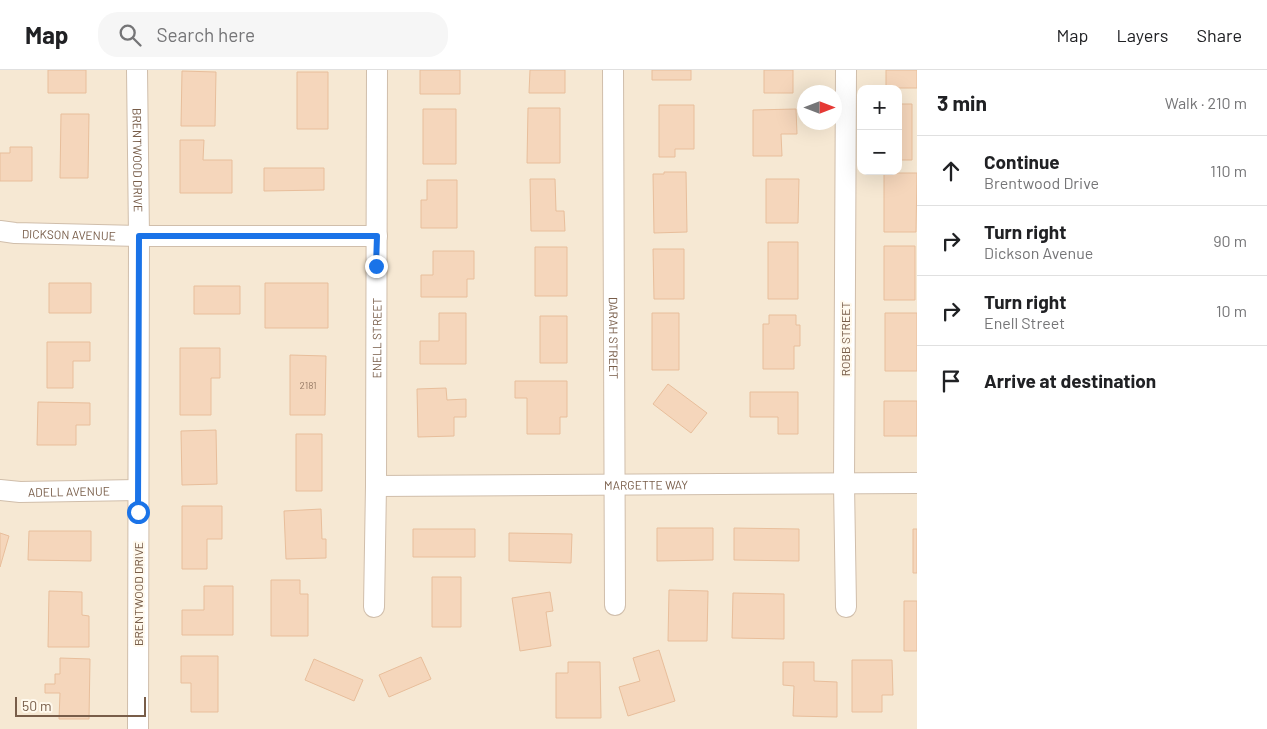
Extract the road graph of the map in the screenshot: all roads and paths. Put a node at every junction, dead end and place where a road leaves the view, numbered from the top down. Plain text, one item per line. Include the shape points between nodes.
1 (137, 70) edge
2 (377, 70) edge
3 (613, 70) edge
4 (846, 70) edge
5 (0, 230) edge
6 (139, 236) junction
7 (377, 236) junction
8 (613, 483) junction
9 (917, 483) edge
10 (844, 484) junction
11 (376, 486) junction
12 (0, 490) edge
13 (138, 490) junction
14 (615, 605) dead end
15 (374, 606) dead end
16 (846, 607) dead end
17 (138, 729) edge

1 - 6 street, BRENTWOOD DRIVE
2 - 7 street, ENELL STREET
3 - 8 street, DARAH STREET
4 - 10 street, ROBB STREET
5 - 6 street, DICKSON AVENUE
6 - 7 street, DICKSON AVENUE
6 - 13 street, BRENTWOOD DRIVE
7 - 11 street, ENELL STREET
8 - 10 street, MARGETTE WAY
8 - 11 street, MARGETTE WAY
8 - 14 street, DARAH STREET
9 - 10 street, MARGETTE WAY
10 - 16 street, ROBB STREET
11 - 15 street, ENELL STREET
12 - 13 street, ADELL AVENUE
13 - 17 street, BRENTWOOD DRIVE

